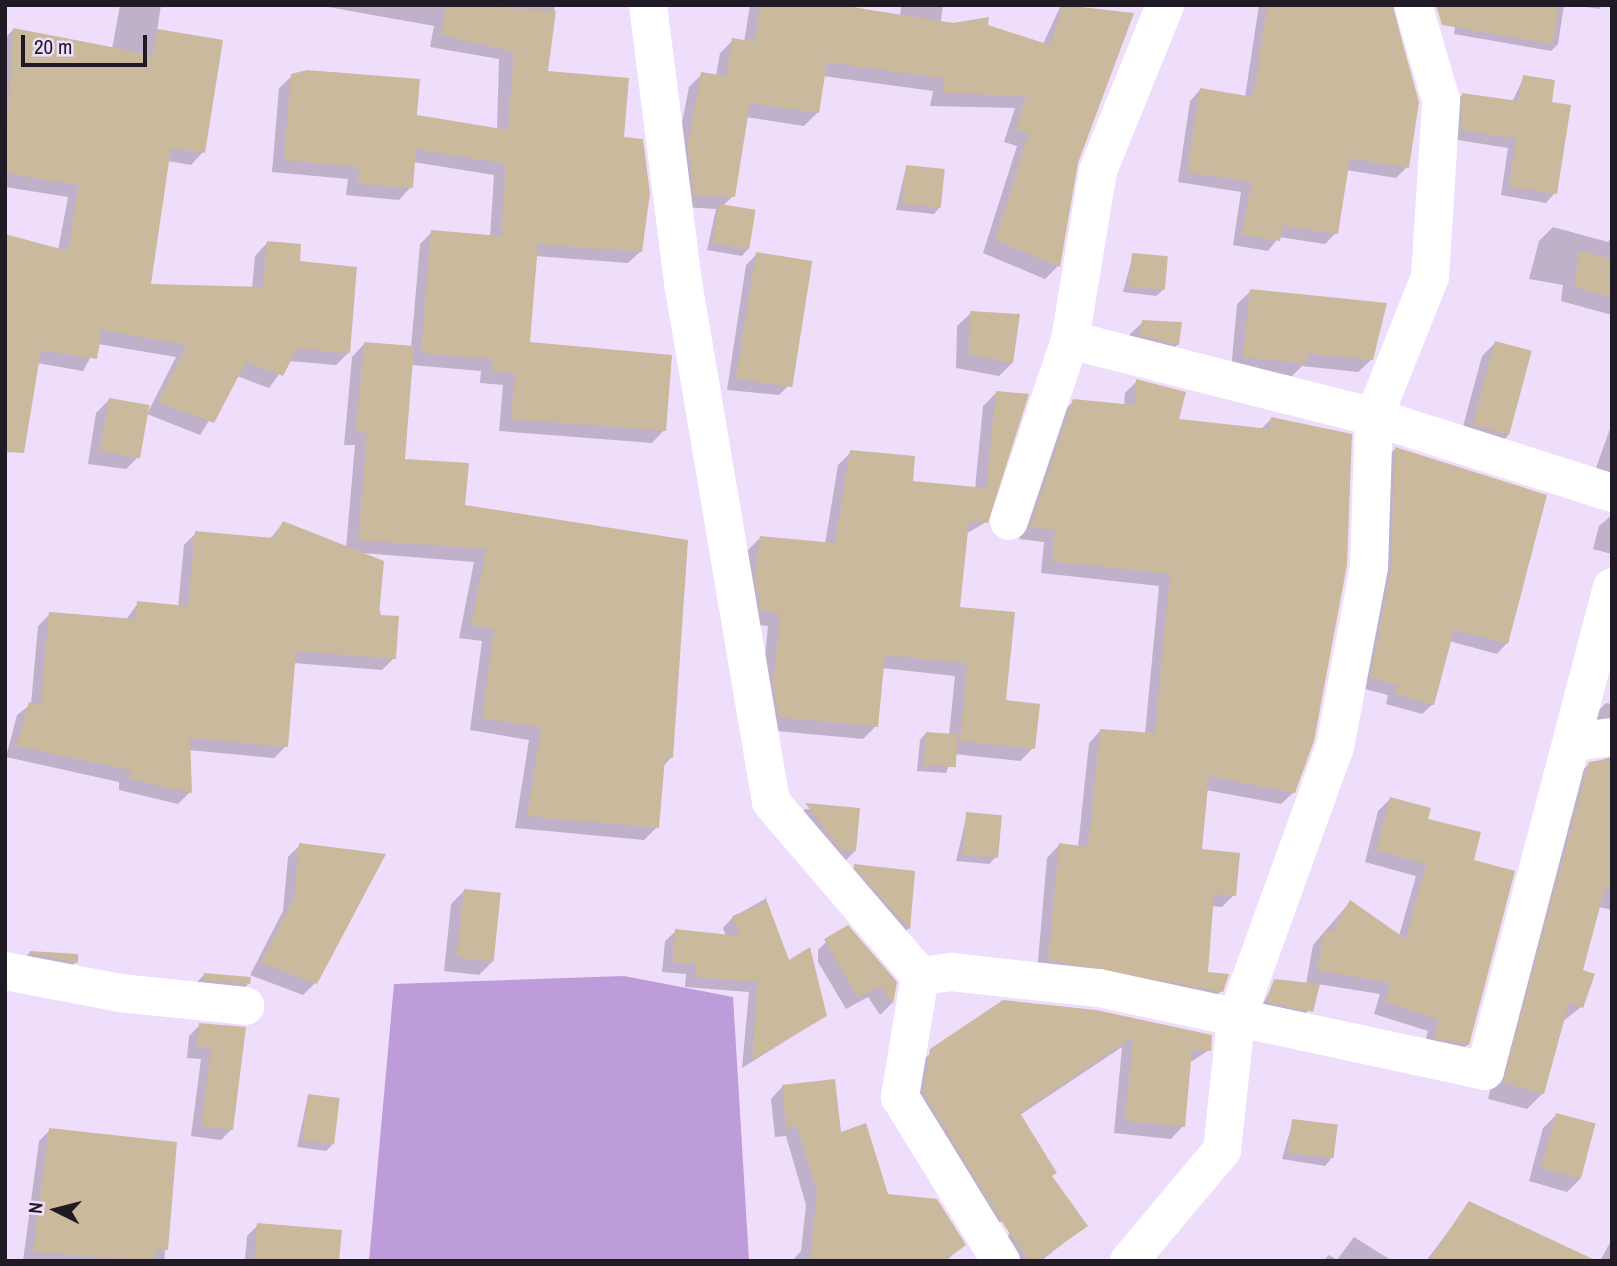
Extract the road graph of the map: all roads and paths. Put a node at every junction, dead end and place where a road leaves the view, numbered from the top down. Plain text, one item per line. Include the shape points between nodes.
1 (648, 5) edge
2 (1165, 5) edge
3 (1413, 5) edge
4 (1070, 340) junction
5 (1374, 418) junction
6 (1612, 493) edge
7 (1009, 521) dead end
8 (1612, 587) edge
9 (1612, 737) edge
10 (1572, 742) junction
11 (5, 971) edge
12 (920, 976) junction
13 (245, 1006) dead end
14 (1236, 1020) junction
15 (1001, 1261) edge
16 (1129, 1261) edge

1 - 12 street via 684,288 771,802
2 - 4 street via 1098,171
3 - 5 street via 1441,100 1430,277
4 - 5 street
4 - 7 street
5 - 6 street
5 - 14 street via 1369,568 1335,747
8 - 10 street
9 - 10 street
10 - 14 street via 1485,1071
11 - 13 street via 121,993
12 - 14 street via 951,972 1086,986
12 - 15 street via 900,1097
14 - 16 street via 1222,1150

